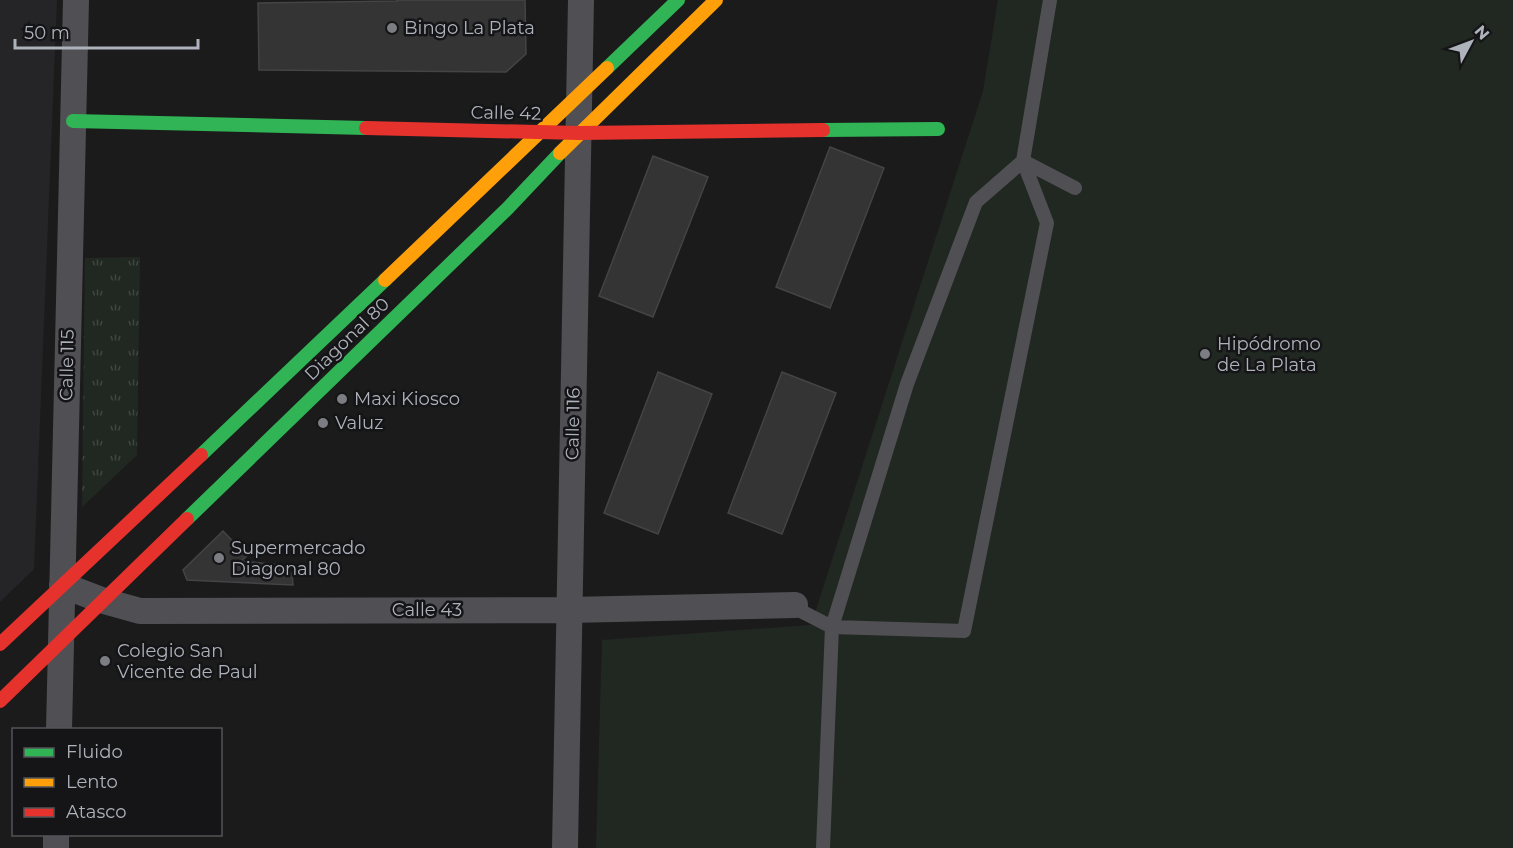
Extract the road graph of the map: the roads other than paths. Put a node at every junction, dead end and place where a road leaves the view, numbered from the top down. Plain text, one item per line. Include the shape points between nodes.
1 (76, 0) edge
2 (581, 0) edge
3 (678, 0) edge
4 (716, 0) edge
5 (1050, 0) edge
6 (580, 94) junction
7 (73, 121) junction
8 (938, 129) dead end
9 (540, 132) junction
10 (579, 133) junction
11 (1023, 161) junction
12 (1075, 188) dead end
13 (62, 585) junction
14 (104, 601) junction
15 (792, 605) joint
16 (569, 610) junction
17 (832, 627) junction
18 (61, 641) junction
19 (0, 644) edge
20 (0, 701) edge
21 (59, 728) edge
22 (565, 848) edge
23 (823, 848) edge

1 - 7 street, Calle 115
2 - 6 street, Calle 116
3 - 6 main road, Diagonal 80
4 - 10 main road, Diagonal 80
5 - 11 lane
6 - 9 main road, Diagonal 80
6 - 10 street, Calle 116
7 - 9 main road, Calle 42
7 - 13 street, Calle 115
8 - 10 main road, Calle 42
9 - 10 main road, Calle 42
9 - 13 main road, Diagonal 80
10 - 14 main road, Diagonal 80 via 508,208
10 - 16 street, Calle 116
11 - 12 lane
11 - 17 lane via 976,202 907,384
11 - 17 lane via 1047,224 964,631
13 - 14 street, Calle 43
13 - 18 street, Calle 115
13 - 19 main road, Diagonal 80
14 - 16 street, Calle 43 via 140,610
14 - 18 main road, Diagonal 80
15 - 16 street, Calle 43
15 - 17 lane
16 - 22 street, Calle 116
17 - 23 lane
18 - 20 main road, Diagonal 80
18 - 21 street, Calle 115

